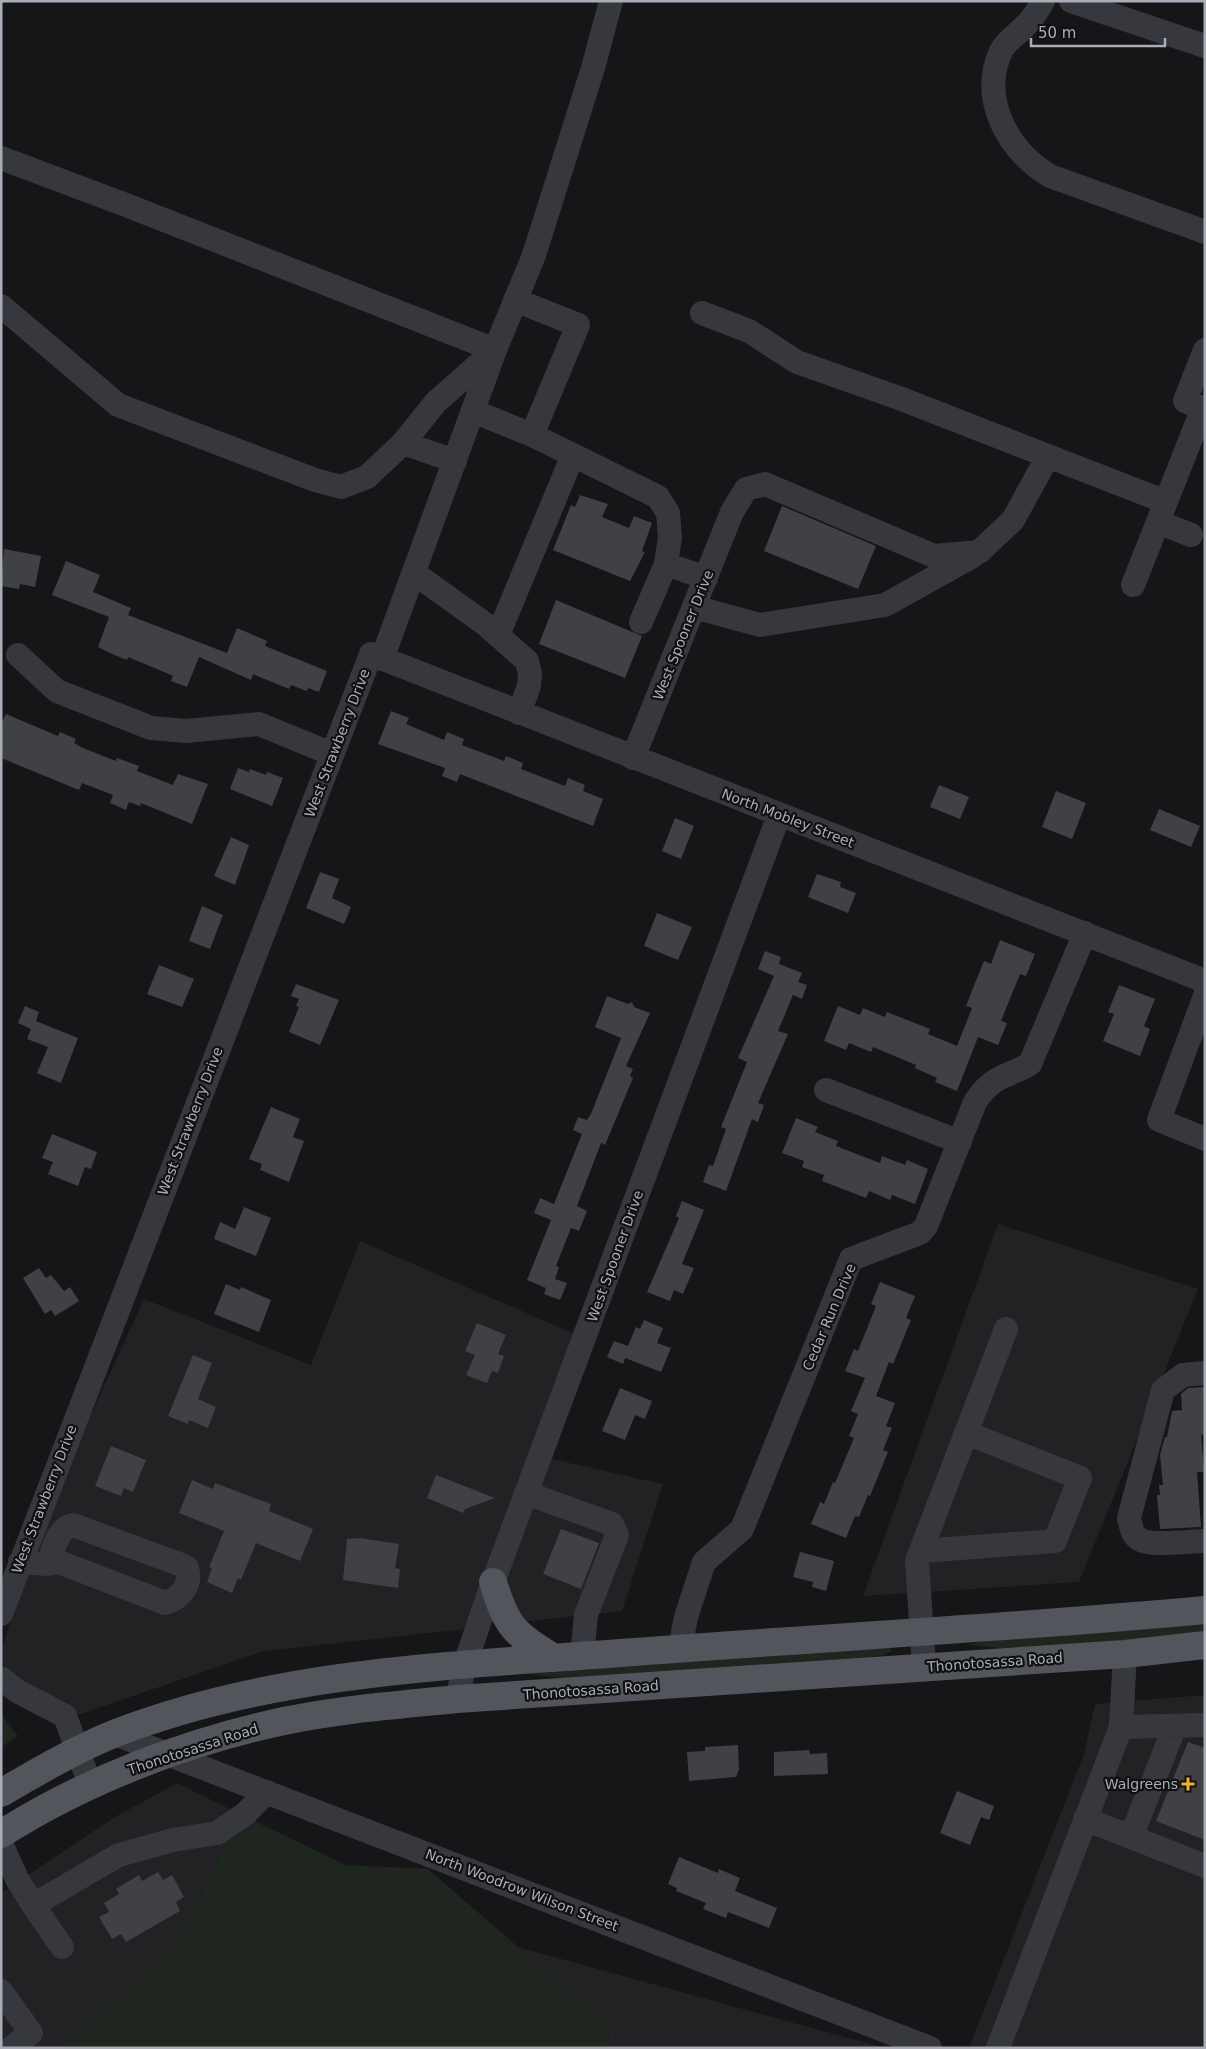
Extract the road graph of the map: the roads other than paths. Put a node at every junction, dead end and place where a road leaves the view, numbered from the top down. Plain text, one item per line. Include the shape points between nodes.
1 (611, 1) edge
2 (1043, 1) edge
3 (1071, 1) edge
4 (1205, 46) edge
5 (1, 158) edge
6 (1205, 232) edge
7 (515, 300) junction
8 (1, 306) edge
9 (702, 313) dead end
10 (495, 350) junction
11 (1205, 350) edge
12 (1197, 406) edge
13 (472, 411) junction
14 (532, 435) junction
15 (403, 443) junction
16 (573, 455) junction
17 (1048, 456) junction
18 (455, 461) junction
19 (1162, 512) junction
20 (1191, 535) dead end
21 (979, 552) junction
22 (666, 564) junction
23 (414, 573) junction
24 (706, 578) junction
25 (1133, 586) dead end
26 (694, 607) junction
27 (641, 622) dead end
28 (498, 636) junction
29 (18, 655) dead end
30 (377, 657) junction
31 (519, 713) junction
32 (332, 754) junction
33 (633, 758) junction
34 (779, 815) junction
35 (1085, 933) junction
36 (1205, 981) edge
37 (1205, 996) edge
38 (826, 1090) dead end
39 (1205, 1139) edge
40 (960, 1142) junction
41 (1006, 1328) dead end
42 (1205, 1373) edge
43 (967, 1433) junction
44 (526, 1493) junction
45 (1205, 1541) edge
46 (920, 1551) junction
47 (20, 1562) junction
48 (48, 1564) junction
49 (493, 1582) junction
50 (1205, 1610) edge
51 (1, 1614) edge
52 (922, 1630) junction
53 (1205, 1645) edge
54 (680, 1648) junction
55 (1125, 1654) junction
56 (582, 1656) junction
57 (554, 1658) junction
58 (465, 1664) junction
59 (924, 1667) junction
60 (1, 1678) edge
61 (457, 1699) junction
62 (1205, 1725) edge
63 (1175, 1726) junction
64 (1121, 1727) junction
65 (114, 1734) junction
66 (77, 1753) junction
67 (170, 1754) junction
68 (91, 1787) junction
69 (267, 1792) junction
70 (1, 1793) edge
71 (1085, 1819) junction
72 (1, 1834) edge
73 (1131, 1837) junction
74 (1, 1843) edge
75 (1205, 1866) edge
76 (33, 1905) junction
77 (62, 1947) dead end
78 (1, 1991) edge
79 (918, 2046) edge
80 (11, 2048) edge
81 (998, 2048) edge

1 - 7 street, West Strawberry Drive via 534,255
2 - 6 street via 1026,26 1001,50 994,75 992,92 1000,121 1016,144 1030,161 1050,176
3 - 4 street
5 - 10 street
7 - 10 street, West Strawberry Drive
7 - 14 street via 578,326
8 - 15 street via 118,405 315,480 341,487 367,478
9 - 17 street via 749,331 796,362 858,382
10 - 13 street, West Strawberry Drive
10 - 15 street via 436,402
11 - 12 street
12 - 19 street
13 - 14 street
13 - 18 street, West Strawberry Drive
14 - 16 street
15 - 18 street
16 - 22 street via 658,497 668,513 670,537
16 - 28 street
17 - 19 street
17 - 21 street via 1013,520
18 - 23 street, West Strawberry Drive
19 - 20 street
19 - 25 street
21 - 24 street, West Spooner Drive via 934,556 765,484 746,489 732,512
21 - 26 street via 885,605 760,625
22 - 24 street
22 - 27 street
23 - 28 street
23 - 30 street, West Strawberry Drive
24 - 26 street, West Spooner Drive
26 - 33 street, West Spooner Drive
28 - 31 street via 527,661 530,673 528,686
29 - 32 street via 57,691 151,728 186,731 259,724
30 - 31 street, North Mobley Street
30 - 32 street, West Strawberry Drive
31 - 33 street, North Mobley Street
32 - 47 street, West Strawberry Drive
33 - 34 street, North Mobley Street
34 - 35 street, North Mobley Street
34 - 44 street, West Spooner Drive
35 - 36 street, North Mobley Street
35 - 40 street, Cedar Run Drive via 1030,1064 1015,1073 999,1076 984,1088 975,1102
37 - 39 street via 1159,1120
38 - 40 street
40 - 54 street, Cedar Run Drive via 931,1219 920,1233 850,1259 742,1529 704,1562
41 - 43 street
42 - 45 street via 1183,1374 1163,1390 1129,1518 1138,1539 1148,1542
43 - 46 street
43 - 46 street via 1080,1478 1055,1540
44 - 49 street, West Spooner Drive
44 - 56 street via 612,1524 616,1529 617,1535 586,1615
46 - 52 street via 917,1562
47 - 48 street
47 - 51 street, West Strawberry Drive
48 - 48 street via 59,1562 164,1603 182,1595 189,1574 182,1565 73,1525 65,1526 61,1531
49 - 57 main road via 503,1613 512,1628
49 - 58 street, West Spooner Drive
50 - 52 main road
52 - 54 main road
52 - 59 street
53 - 55 main road, Thonotosassa Road
54 - 56 main road
55 - 59 main road, Thonotosassa Road
55 - 64 street
56 - 57 main road
57 - 58 main road
58 - 61 street, West Spooner Drive
58 - 65 main road via 365,1673 290,1685 233,1697
59 - 61 main road, Thonotosassa Road
60 - 66 street via 17,1691 65,1716
61 - 67 main road, Thonotosassa Road via 349,1710 284,1721
62 - 63 street
63 - 64 street
63 - 73 street
64 - 71 street
65 - 66 main road
65 - 67 street, North Woodrow Wilson Street
66 - 68 street
66 - 70 main road
67 - 68 main road, Thonotosassa Road
67 - 69 street, North Woodrow Wilson Street
68 - 72 main road, Thonotosassa Road
69 - 76 street via 217,1833 173,1840 119,1855
69 - 79 street, North Woodrow Wilson Street
71 - 73 street
71 - 81 street
73 - 75 street
74 - 76 street
76 - 77 street
78 - 80 street via 31,2033

